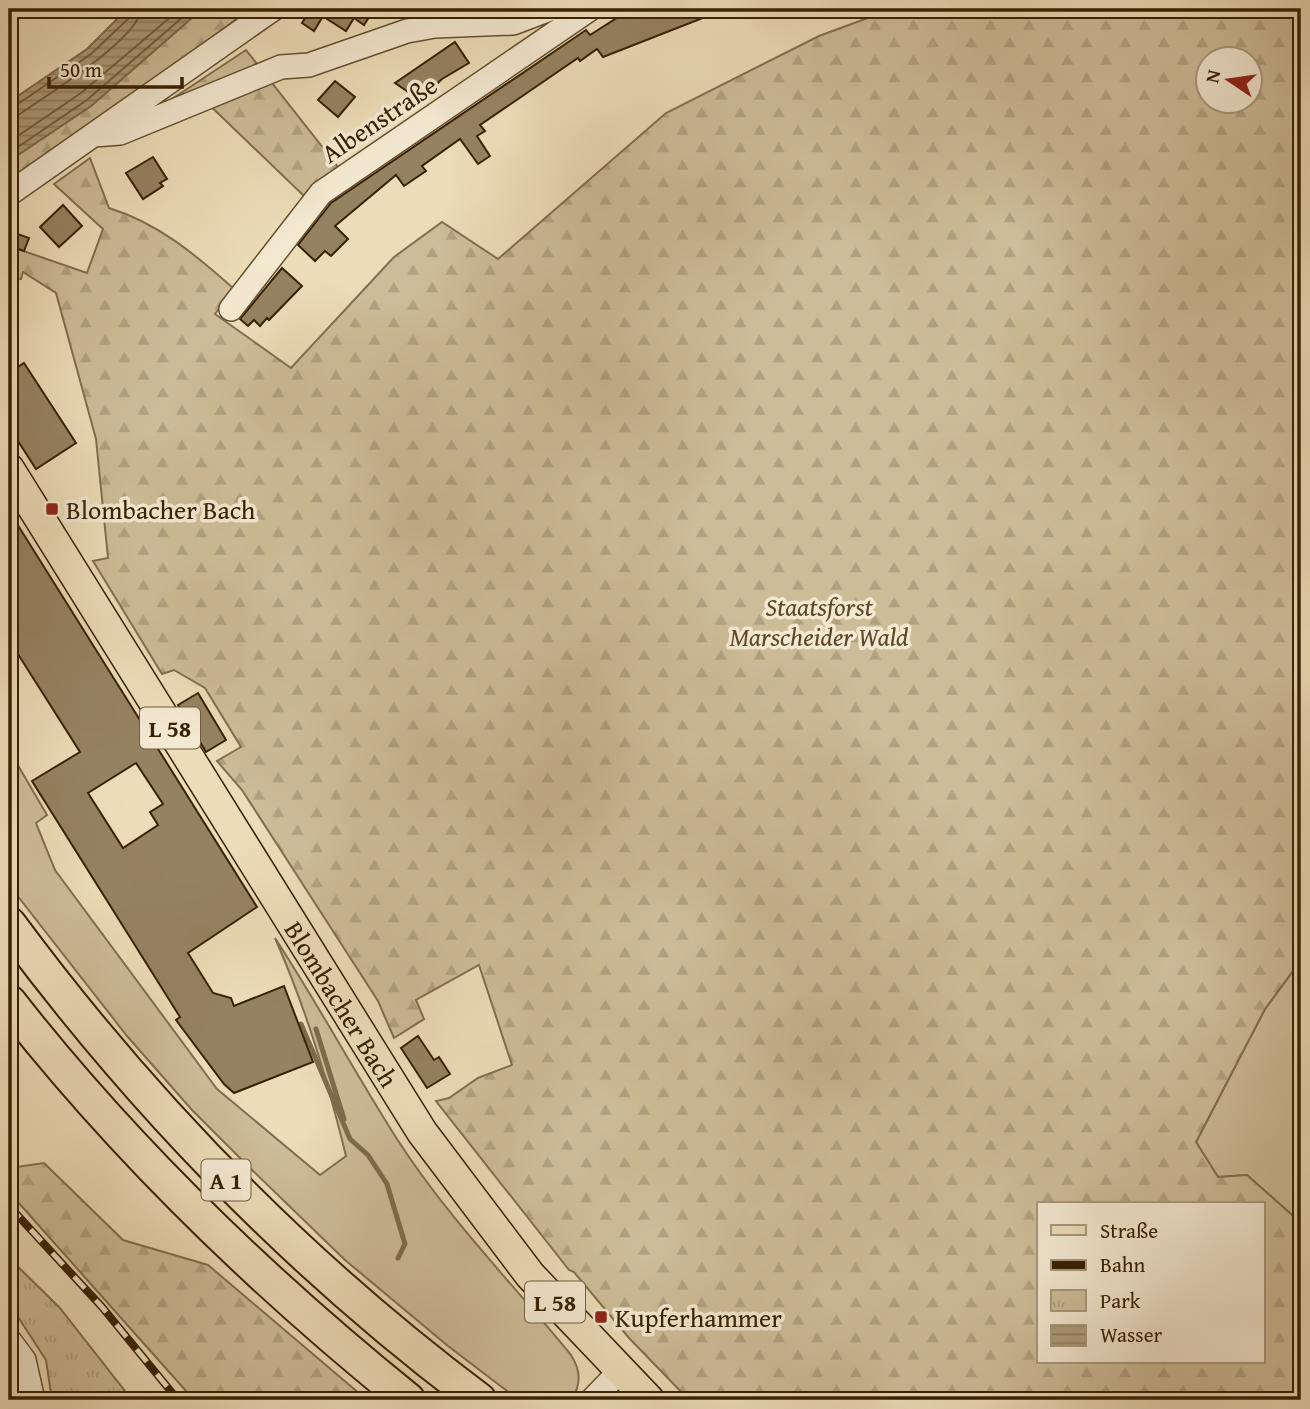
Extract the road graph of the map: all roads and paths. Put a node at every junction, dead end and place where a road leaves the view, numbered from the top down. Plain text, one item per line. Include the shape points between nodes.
1 (273, 9) edge
2 (550, 9) edge
3 (590, 9) edge
4 (94, 135) junction
5 (9, 194) edge
6 (231, 310) dead end
7 (9, 469) edge
8 (9, 924) edge
9 (9, 1002) edge
10 (9, 1340) edge
11 (620, 1372) junction
12 (33, 1400) edge
13 (408, 1400) edge
14 (479, 1400) edge
15 (592, 1400) edge
16 (649, 1400) edge

1 - 4 street
2 - 4 street via 513,23 407,31 309,65 281,67 120,133
3 - 6 street, Albenstraße via 321,193
4 - 5 street
7 - 11 main road, Blombacher Bach / L 58 via 422,1132 530,1275
8 - 14 highway, A 1 via 130,1077 242,1197 315,1267
9 - 13 highway, A 1 via 95,1103 221,1238
10 - 12 street via 24,1360
11 - 15 street
11 - 16 main road, Blombacher Bach / L 58

